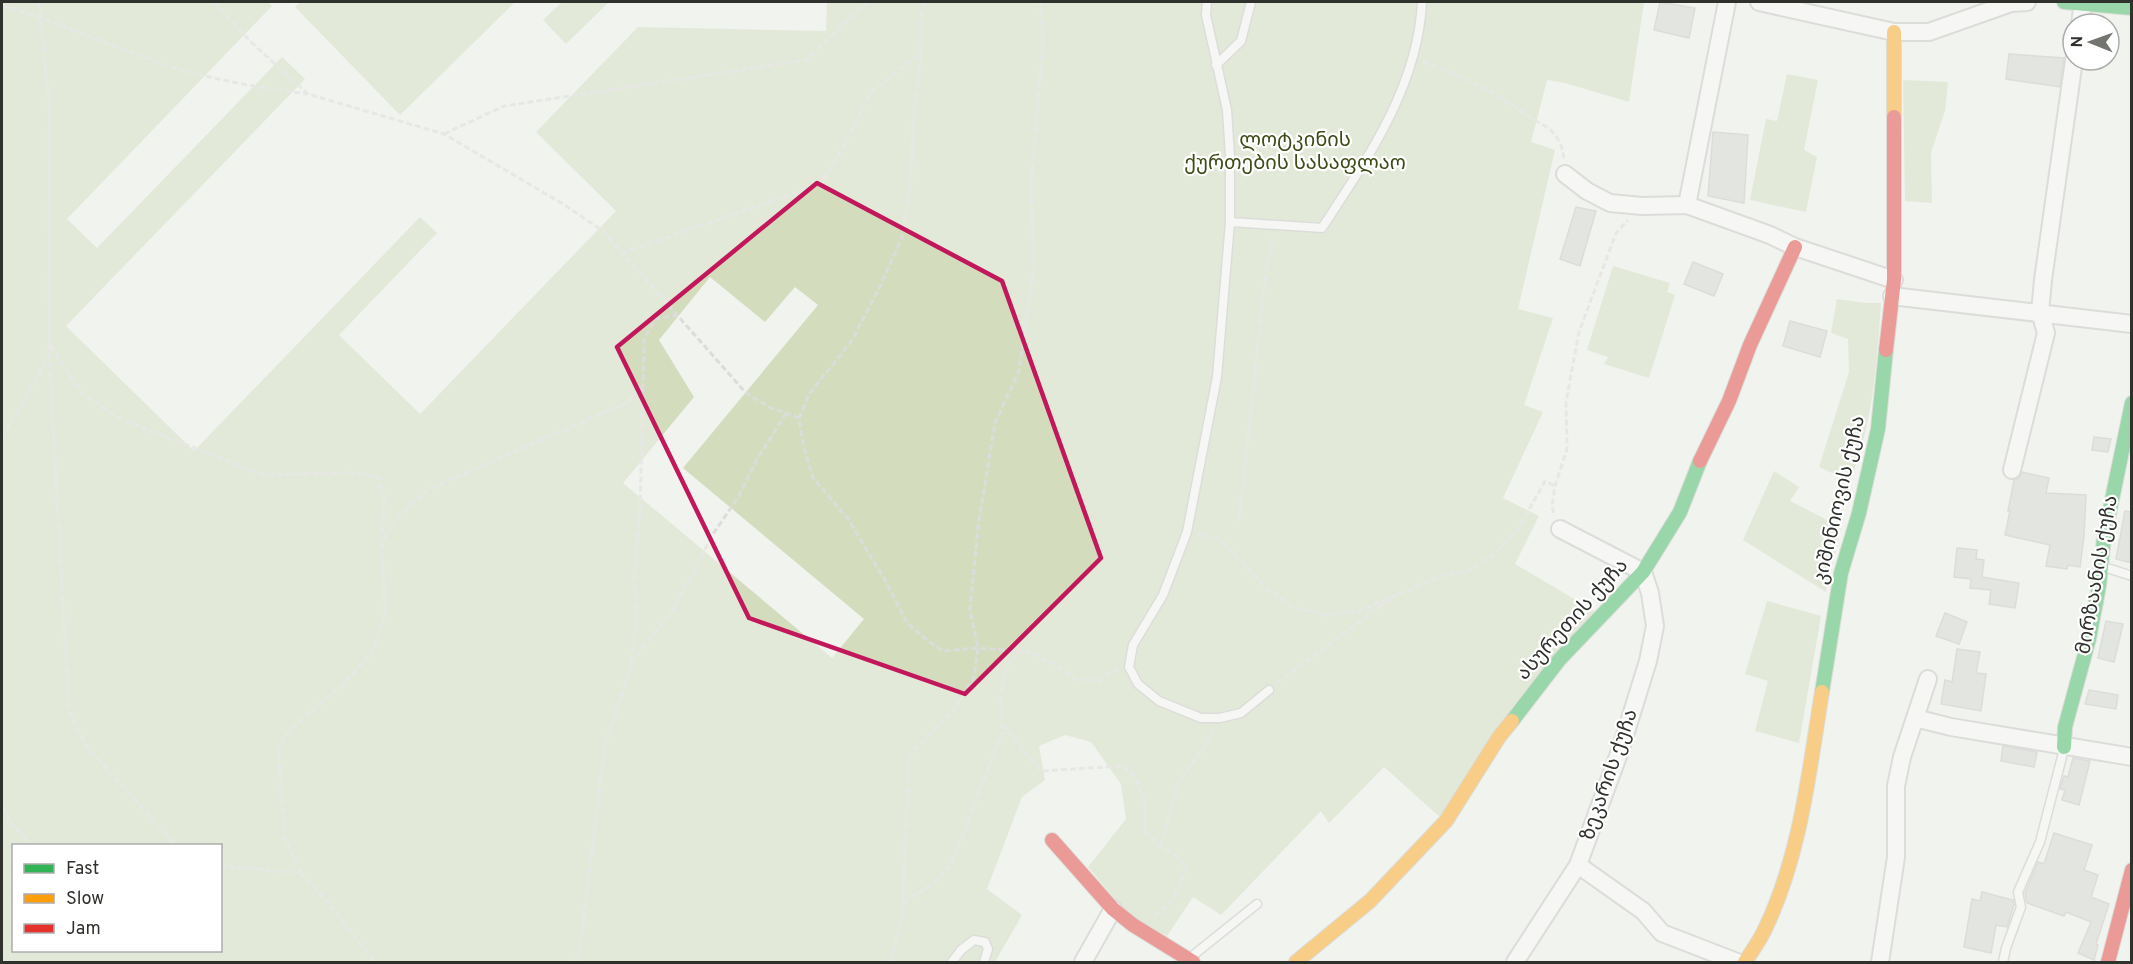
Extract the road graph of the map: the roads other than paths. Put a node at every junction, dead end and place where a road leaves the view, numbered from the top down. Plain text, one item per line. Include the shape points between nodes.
1 (1207, 2) edge
2 (1251, 2) edge
3 (1422, 2) edge
4 (1727, 2) edge
5 (1759, 2) edge
6 (2027, 2) edge
7 (2064, 2) edge
8 (2083, 2) edge
9 (1819, 8) edge
10 (2132, 8) edge
11 (1894, 32) junction
12 (1216, 65) junction
13 (2072, 72) edge
14 (1565, 174) road end
15 (1687, 205) junction
16 (1230, 222) junction
17 (1795, 247) junction
18 (1893, 288) junction
19 (2040, 312) junction
20 (2132, 324) edge
21 (2132, 403) edge
22 (2012, 470) dead end
23 (1560, 529) road end
24 (2101, 566) junction
25 (1643, 572) junction
26 (2132, 576) edge
27 (1928, 679) dead end
28 (1269, 690) road end
29 (1916, 718) junction
30 (2064, 747) junction
31 (2132, 757) edge
32 (1052, 840) dead end
33 (1578, 865) junction
34 (2132, 870) edge
35 (1257, 904) dead end
36 (1113, 909) junction
37 (1191, 961) edge
38 (952, 963) edge
39 (984, 963) edge
40 (1083, 963) edge
41 (1296, 963) edge
42 (1515, 963) edge
43 (1737, 963) edge
44 (1745, 963) edge
45 (1880, 963) edge
46 (2002, 963) edge
47 (2108, 963) edge

1 - 12 lane
2 - 12 lane via 1241,42
3 - 16 lane via 1421,22 1402,92 1366,161 1322,228
4 - 15 street
5 - 9 street
6 - 11 street via 2011,3 1929,32
7 - 8 street
8 - 10 street
9 - 11 street
11 - 18 street, კიშინიოვის ქუჩა
12 - 16 lane via 1227,110
13 - 19 street
14 - 15 street via 1610,203
15 - 17 street
16 - 28 lane via 1217,377 1187,532 1163,595 1133,645 1129,667 1138,684 1159,701 1201,718 1241,713
17 - 18 street
17 - 25 street, ასურეთის ქუჩა via 1680,512
18 - 19 street
18 - 44 street, კიშინიოვის ქუჩა via 1878,429 1841,573 1802,816 1785,879 1766,928
19 - 20 street
19 - 22 street via 2046,333
21 - 24 street, მირზაანის ქუჩა
23 - 25 street
24 - 26 lane
24 - 30 street, მირზაანის ქუჩა via 2089,639 2065,727
25 - 33 street, ზეკარის ქუჩა via 1655,626 1648,661 1622,748
25 - 41 street, ასურეთის ქუჩა via 1559,660 1499,737 1446,821 1370,901
27 - 29 street
29 - 30 street
29 - 45 street via 1896,786 1896,857
30 - 31 street
30 - 46 lane via 2040,842 2018,892 2021,907
32 - 36 street
33 - 42 street, ზეკარის ქუჩა
33 - 43 street via 1643,911 1662,933
34 - 47 street
35 - 37 lane
36 - 37 street
36 - 40 street
38 - 39 lane via 974,940 984,942 988,949

